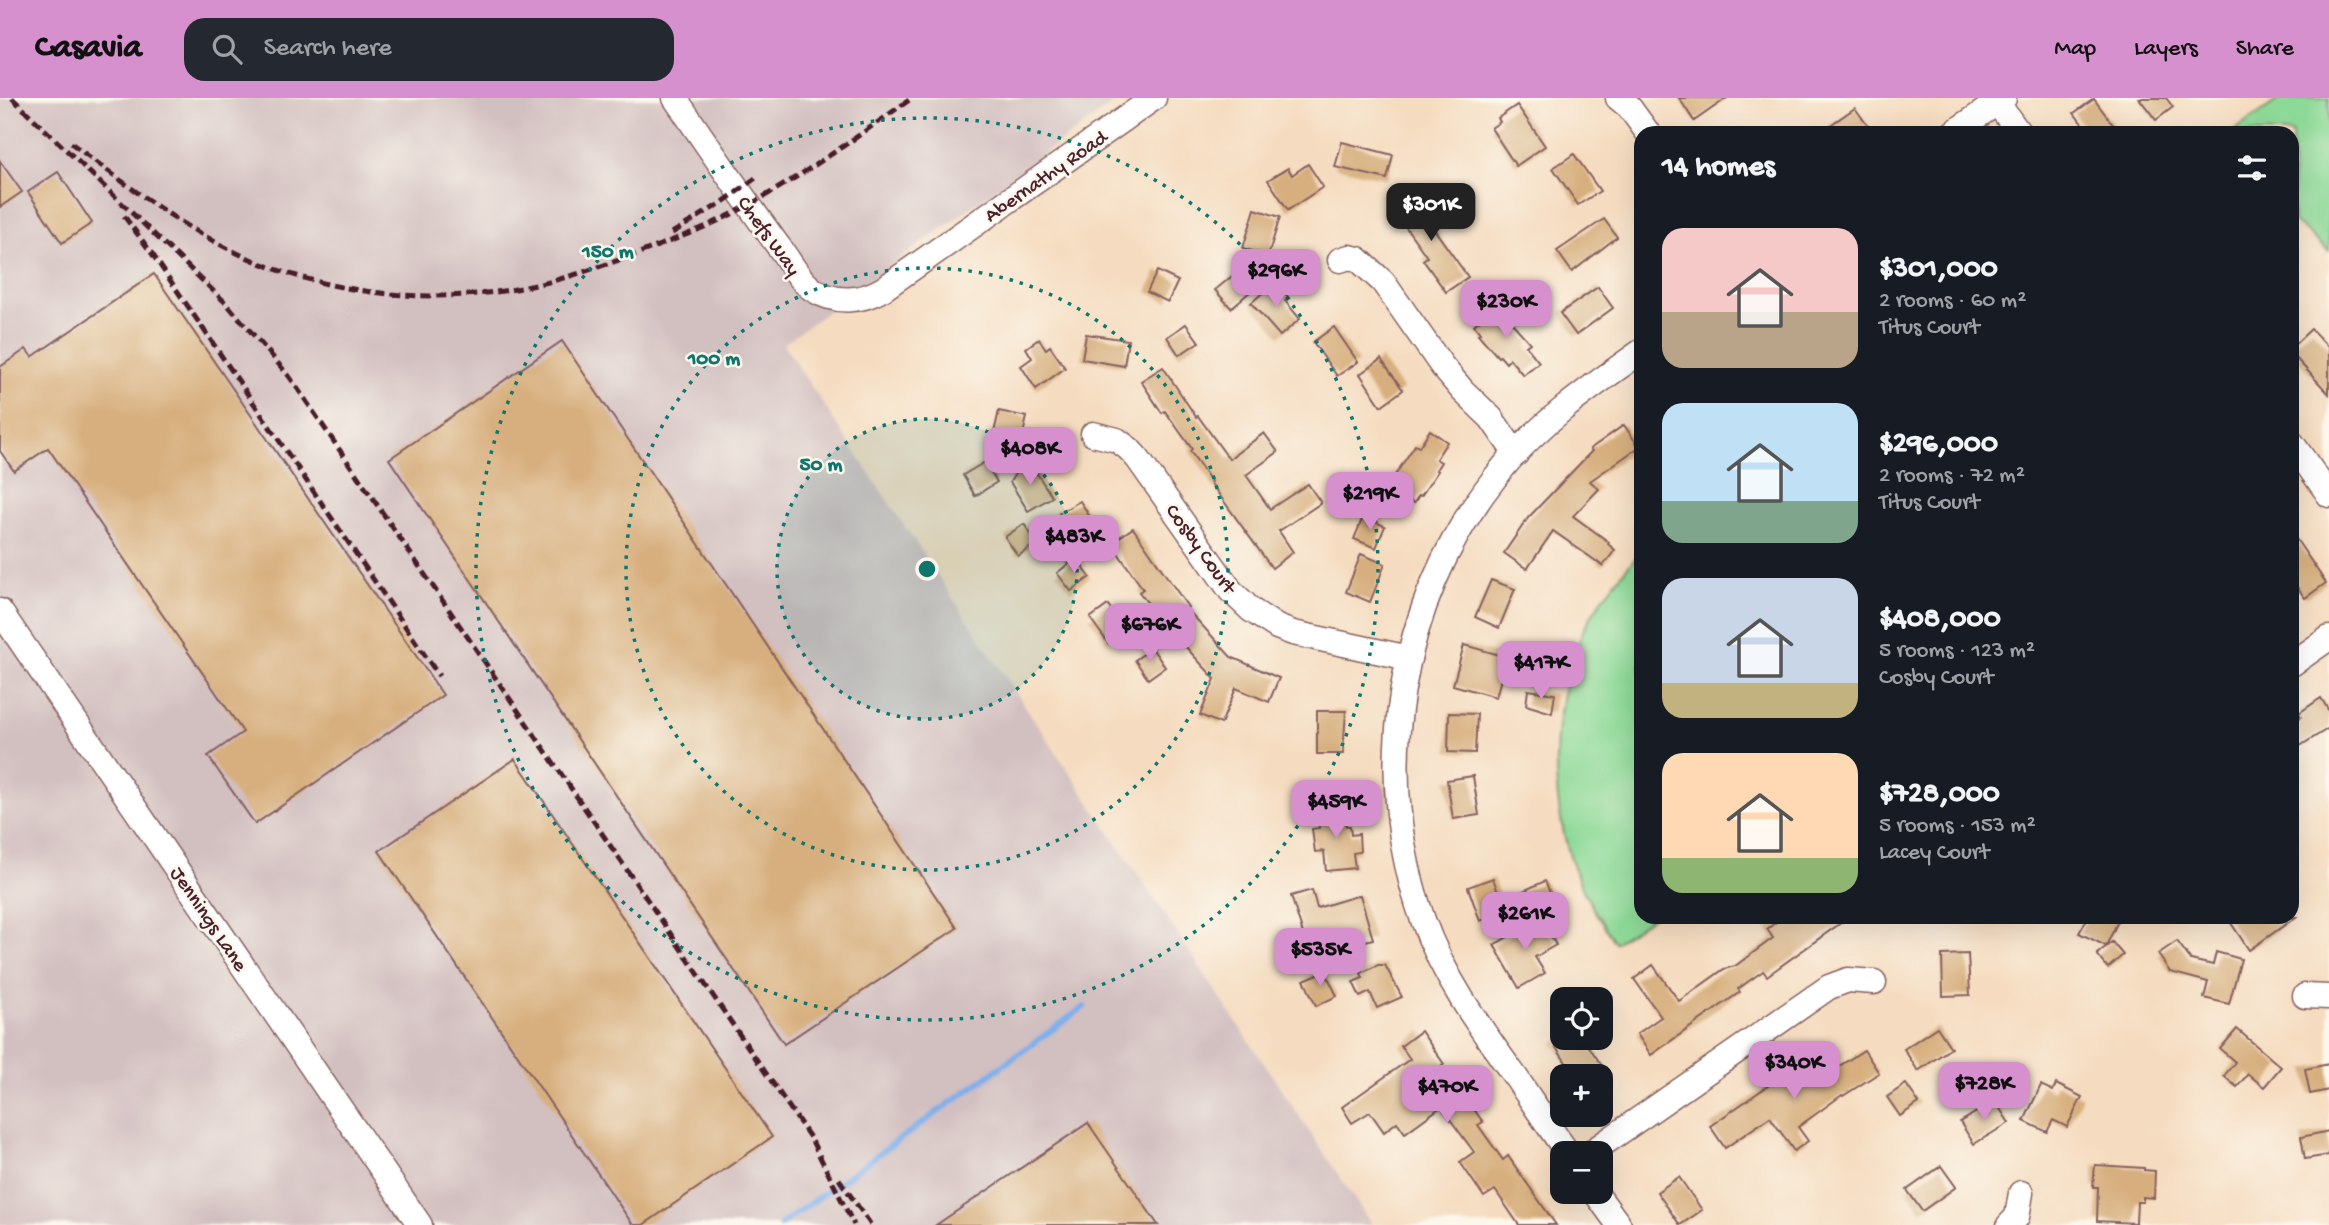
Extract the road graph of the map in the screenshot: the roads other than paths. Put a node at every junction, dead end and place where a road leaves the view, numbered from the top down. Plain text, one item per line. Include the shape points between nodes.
1 (675, 98) edge
2 (1154, 98) edge
3 (1618, 98) edge
4 (1999, 100) edge
5 (1643, 126) edge
6 (1963, 126) edge
7 (2015, 126) edge
8 (936, 252) joint
9 (1340, 260) dead end
10 (1634, 357) edge
11 (1093, 434) dead end
12 (2299, 453) edge
13 (1516, 454) junction
14 (2329, 495) edge
15 (0, 611) edge
16 (2329, 638) edge
17 (1409, 658) junction
18 (2299, 659) edge
19 (1874, 982) dead end
20 (1560, 1141) edge
21 (1607, 1141) edge
22 (2021, 1193) dead end
23 (1604, 1204) edge
24 (420, 1225) edge
25 (1619, 1225) edge
26 (2009, 1225) edge

1 - 8 street, Chefs Way via 747,206 812,289 839,300 871,296
2 - 8 street, Abernathy Road
3 - 5 street
4 - 6 street
4 - 7 street
9 - 13 street via 1358,259 1383,282 1442,366 1491,418
10 - 13 street via 1575,398
11 - 17 street, Cosby Court via 1117,440 1138,459 1231,591 1251,610 1293,633
12 - 14 street
13 - 17 street via 1456,535 1427,596
15 - 24 street, Jennings Lane
16 - 18 street
17 - 20 street via 1403,682 1396,787 1406,865 1423,920 1464,1005
19 - 21 street via 1848,980 1829,987
22 - 26 street via 2017,1217
23 - 25 street

